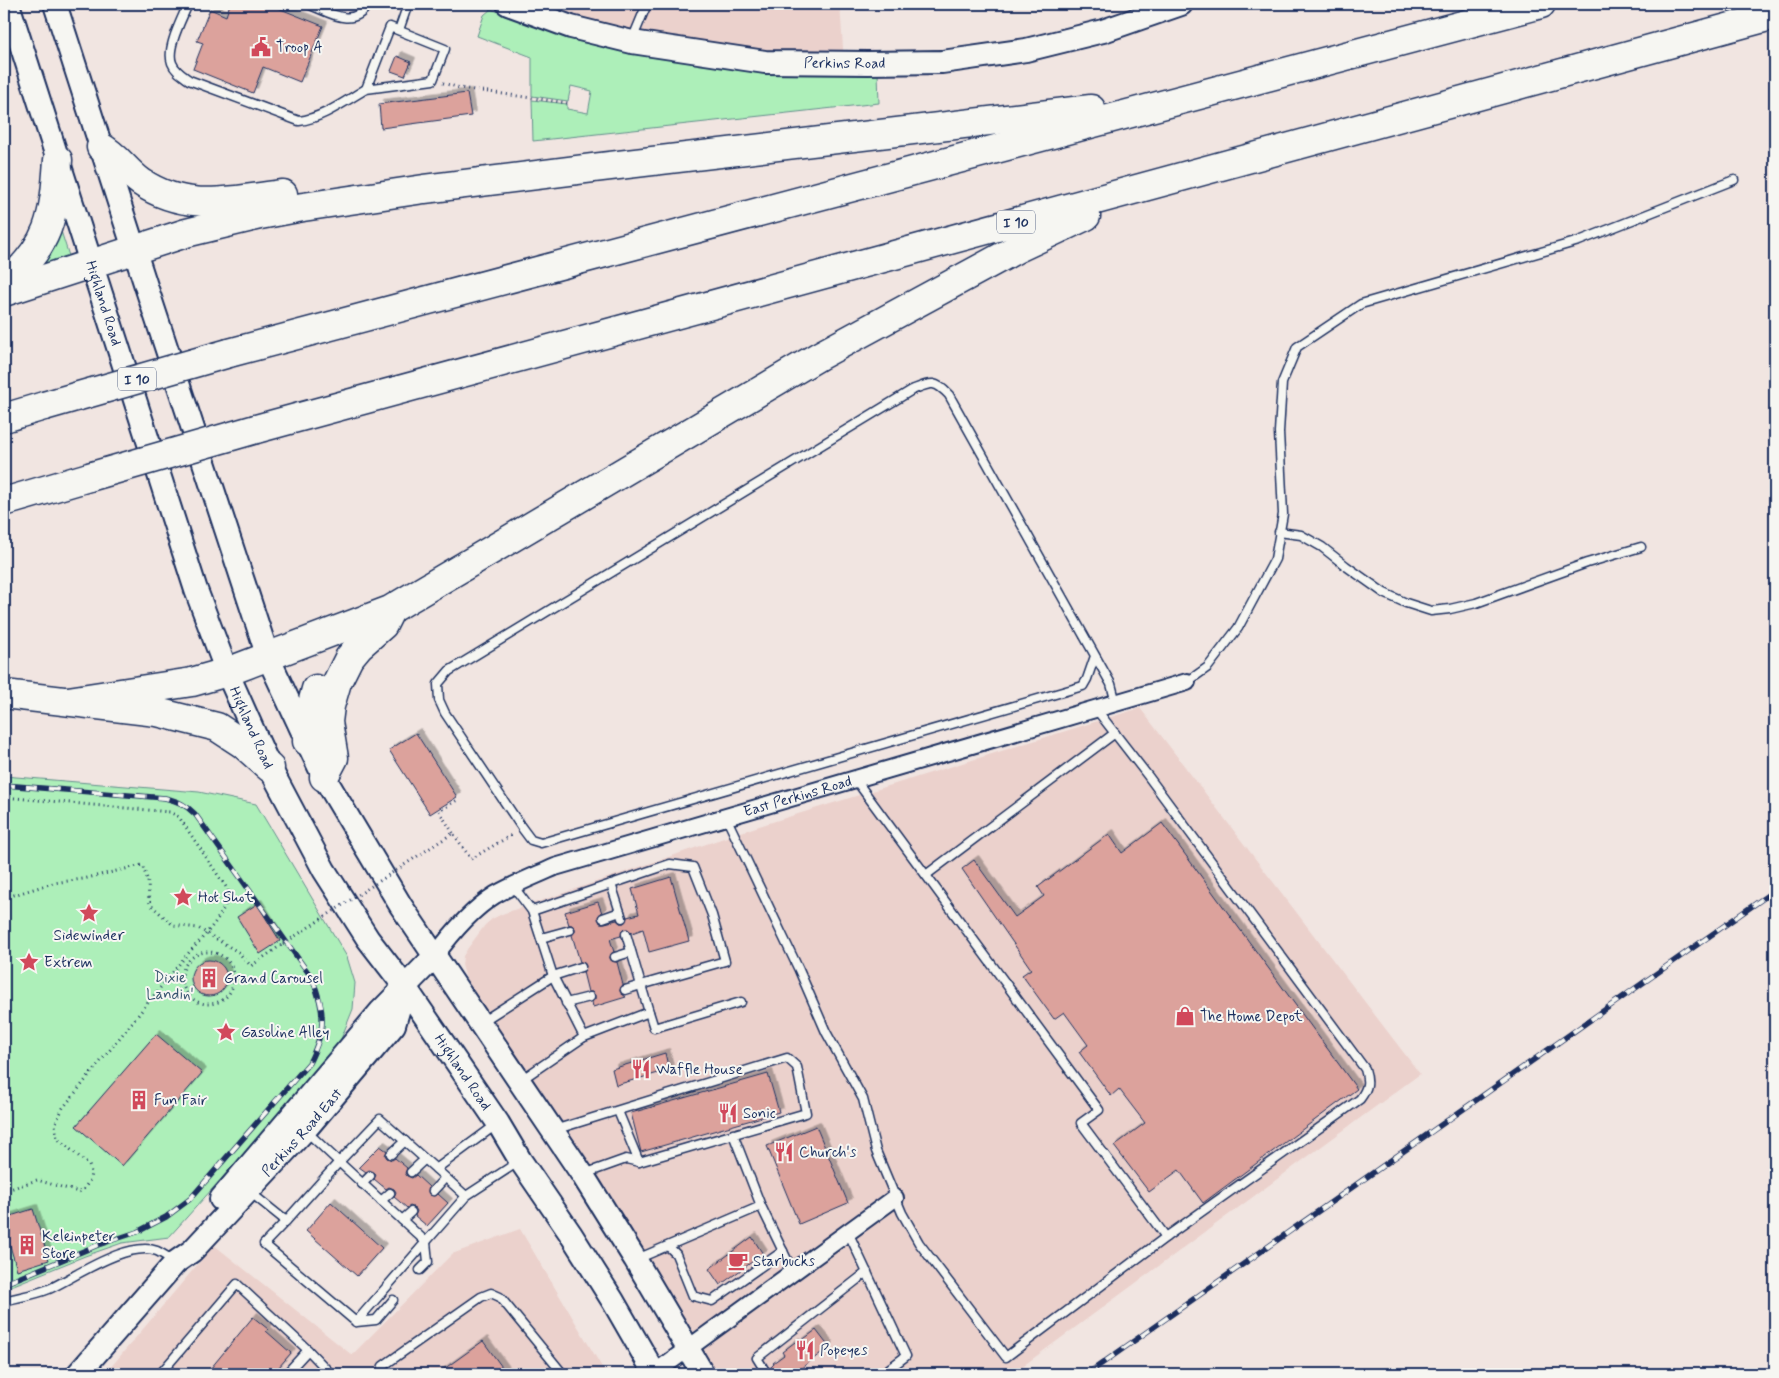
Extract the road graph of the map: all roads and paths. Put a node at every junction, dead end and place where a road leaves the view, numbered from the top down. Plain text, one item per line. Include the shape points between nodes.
1 (8, 4) edge
2 (55, 4) edge
3 (188, 4) edge
4 (308, 4) edge
5 (368, 4) edge
6 (408, 4) edge
7 (508, 4) edge
8 (647, 4) edge
9 (1181, 4) edge
10 (1541, 4) edge
11 (1775, 15) edge
12 (398, 30) junction
13 (632, 42) junction
14 (433, 80) junction
15 (366, 88) junction
16 (1184, 99) junction
17 (568, 103) dead end
18 (101, 147) junction
19 (58, 160) junction
20 (593, 168) junction
21 (1189, 175) junction
22 (1734, 180) dead end
23 (134, 250) junction
24 (92, 264) junction
25 (4, 285) edge
26 (4, 292) edge
27 (4, 418) edge
28 (4, 502) edge
29 (1279, 532) junction
30 (1640, 547) dead end
31 (390, 610) junction
32 (360, 622) junction
33 (268, 656) junction
34 (1095, 656) junction
35 (226, 672) junction
36 (1187, 682) joint
37 (4, 694) edge
38 (68, 701) junction
39 (1116, 703) junction
40 (1096, 709) junction
41 (1115, 734) junction
42 (307, 742) junction
43 (270, 768) junction
44 (324, 777) junction
45 (855, 779) junction
46 (4, 797) edge
47 (459, 799) dead end
48 (726, 817) junction
49 (522, 828) junction
50 (453, 833) junction
51 (926, 875) junction
52 (612, 884) junction
53 (513, 886) junction
54 (4, 898) edge
55 (532, 912) junction
56 (603, 918) dead end
57 (570, 930) dead end
58 (206, 933) junction
59 (626, 934) dead end
60 (541, 938) junction
61 (631, 952) junction
62 (185, 956) junction
63 (435, 956) junction
64 (615, 957) dead end
65 (189, 960) junction
66 (581, 967) dead end
67 (553, 976) junction
68 (641, 985) junction
69 (405, 987) junction
70 (625, 990) dead end
71 (590, 997) dead end
72 (741, 1002) dead end
73 (566, 1003) junction
74 (649, 1012) junction
75 (480, 1023) junction
76 (584, 1037) junction
77 (519, 1082) junction
78 (618, 1111) junction
79 (498, 1123) junction
80 (305, 1130) junction
81 (553, 1130) junction
82 (733, 1134) junction
83 (404, 1141) junction
84 (391, 1154) dead end
85 (424, 1160) junction
86 (520, 1160) junction
87 (339, 1162) junction
88 (639, 1162) junction
89 (436, 1169) junction
90 (412, 1172) dead end
91 (582, 1174) junction
92 (370, 1176) dead end
93 (445, 1178) junction
94 (362, 1184) junction
95 (4, 1191) edge
96 (248, 1191) junction
97 (433, 1191) dead end
98 (390, 1193) dead end
99 (466, 1196) junction
100 (894, 1198) junction
101 (381, 1201) junction
102 (761, 1206) junction
103 (411, 1212) dead end
104 (402, 1220) junction
105 (286, 1221) junction
106 (848, 1232) junction
107 (1166, 1237) junction
108 (426, 1242) junction
109 (668, 1246) junction
110 (783, 1251) junction
111 (635, 1259) junction
112 (176, 1262) junction
113 (420, 1270) dead end
114 (793, 1272) junction
115 (867, 1272) junction
116 (394, 1300) dead end
117 (4, 1301) edge
118 (356, 1322) junction
119 (689, 1349) junction
120 (308, 1350) junction
121 (78, 1374) edge
122 (160, 1374) edge
123 (286, 1374) edge
124 (331, 1374) edge
125 (380, 1374) edge
126 (563, 1374) edge
127 (654, 1374) edge
128 (703, 1374) edge
129 (766, 1374) edge
130 (882, 1374) edge

1 - 19 main road, Highland Road
2 - 18 main road
3 - 15 lane via 170,53 178,72 189,80 299,121 310,120
4 - 5 lane via 347,19 359,16
6 - 12 lane
7 - 13 main road, Perkins Road via 572,27
8 - 13 lane
9 - 13 main road, Perkins Road via 1103,31 1026,50 942,62 765,62
10 - 16 highway, I 10
11 - 21 highway, I 10
12 - 14 lane via 445,49
12 - 15 lane via 390,27
14 - 15 lane
14 - 17 path via 460,88
16 - 20 highway
16 - 27 highway, I 10, bridge via 229,353
18 - 20 highway via 112,153 128,172 155,190 192,202 223,202 422,176
18 - 23 main road
19 - 24 main road, Highland Road
19 - 25 highway via 53,207 42,242 21,270
20 - 23 highway via 303,206 220,224
21 - 28 highway, I 10, bridge via 256,429
21 - 31 highway via 1089,214 1018,248 828,351
22 - 29 lane via 1579,241 1361,304 1297,347 1282,383 1279,432 1283,514
23 - 24 highway
23 - 33 main road
24 - 26 highway
24 - 35 main road, Highland Road via 196,590
29 - 30 lane via 1301,535 1384,593 1431,611 1476,603
29 - 36 lane via 1275,559 1238,628 1208,667
31 - 32 highway
31 - 44 highway via 383,625 349,658 337,682 328,722 334,758
32 - 33 highway
32 - 42 highway via 335,648 319,679
33 - 35 highway
33 - 42 main road
34 - 39 lane via 1111,684
34 - 49 lane via 1083,686 541,843 531,840
34 - 49 lane via 948,395 940,386 929,383 912,390 448,671 438,684 439,700
35 - 38 highway via 192,682
35 - 43 main road, Highland Road
36 - 39 street, East Perkins Road
37 - 38 highway
38 - 43 highway via 157,712 217,727
39 - 40 street, East Perkins Road
40 - 41 lane
40 - 45 street, East Perkins Road
41 - 51 lane
41 - 107 lane via 1365,1069 1368,1078 1360,1099
42 - 44 main road
43 - 69 main road, Highland Road via 324,870 368,939
44 - 63 main road via 386,882
45 - 48 street, East Perkins Road
45 - 51 lane
46 - 58 path via 170,812 180,817 228,890 222,912
47 - 50 path via 439,812
48 - 53 street, East Perkins Road via 555,867
48 - 100 lane via 826,1032 863,1099 876,1151
49 - 50 path, bridge via 471,859
50 - 58 path, bridge via 251,966 238,952
51 - 107 lane via 1099,1110 1081,1123
52 - 55 lane
52 - 56 lane via 621,915
52 - 68 lane via 670,864 693,867 712,915 724,962
53 - 55 lane
53 - 63 street, East Perkins Road via 471,914
54 - 58 path via 53,883 142,865 152,906 173,925 198,928
55 - 60 lane
57 - 60 lane
58 - 62 path
59 - 61 lane
60 - 67 lane
61 - 64 lane
61 - 68 lane
62 - 65 path
62 - 95 path via 63,1108 55,1124 57,1138 89,1166 90,1180 83,1190 75,1192 36,1180
63 - 69 main road, Perkins Road East
63 - 75 main road
65 - 65 path via 209,951 225,957 234,971 228,996 212,1004 204,1004 189,996 182,980
66 - 67 lane
67 - 73 lane
67 - 75 lane
68 - 70 lane
68 - 74 lane
69 - 79 main road, Highland Road
69 - 80 main road, Perkins Road East via 394,1025
69 - 112 main road, Perkins Road East via 182,1243
71 - 73 lane
72 - 74 lane via 654,1028
73 - 76 lane
74 - 76 lane
75 - 77 main road
76 - 77 lane
77 - 81 main road
78 - 81 lane
78 - 82 lane via 787,1058 797,1066 806,1113
78 - 88 lane
79 - 86 main road, Highland Road
79 - 89 lane
80 - 87 lane
80 - 96 main road, Perkins Road East
81 - 91 main road
82 - 88 lane
82 - 102 lane
83 - 84 lane
83 - 85 lane
83 - 87 lane via 380,1119
85 - 89 lane
85 - 90 lane
86 - 99 lane
86 - 127 main road, Highland Road via 613,1301
87 - 94 lane
87 - 105 lane
88 - 91 lane via 626,1159
89 - 93 lane
91 - 111 main road
92 - 94 lane
93 - 97 lane
93 - 99 lane
94 - 101 lane
96 - 105 lane
96 - 112 main road, Perkins Road East via 192,1251
98 - 101 lane
99 - 108 lane
100 - 106 street
100 - 107 lane via 919,1243 1006,1357
101 - 104 lane
102 - 109 lane
102 - 110 lane
103 - 104 lane
104 - 108 lane
105 - 118 lane via 264,1244
106 - 114 street
106 - 115 lane
108 - 113 lane via 428,1262
108 - 118 lane
109 - 110 lane via 676,1254 693,1296 712,1301
109 - 111 lane
110 - 114 lane
111 - 119 main road
112 - 117 lane via 156,1251 123,1253 48,1289
112 - 121 main road, Perkins Road East
114 - 119 street
115 - 129 lane via 757,1358
115 - 130 lane via 906,1356
116 - 118 lane via 376,1320
119 - 127 street
119 - 128 main road
120 - 122 lane via 237,1284
120 - 123 lane
120 - 124 lane
125 - 126 lane via 383,1366 481,1297 491,1294 500,1297

